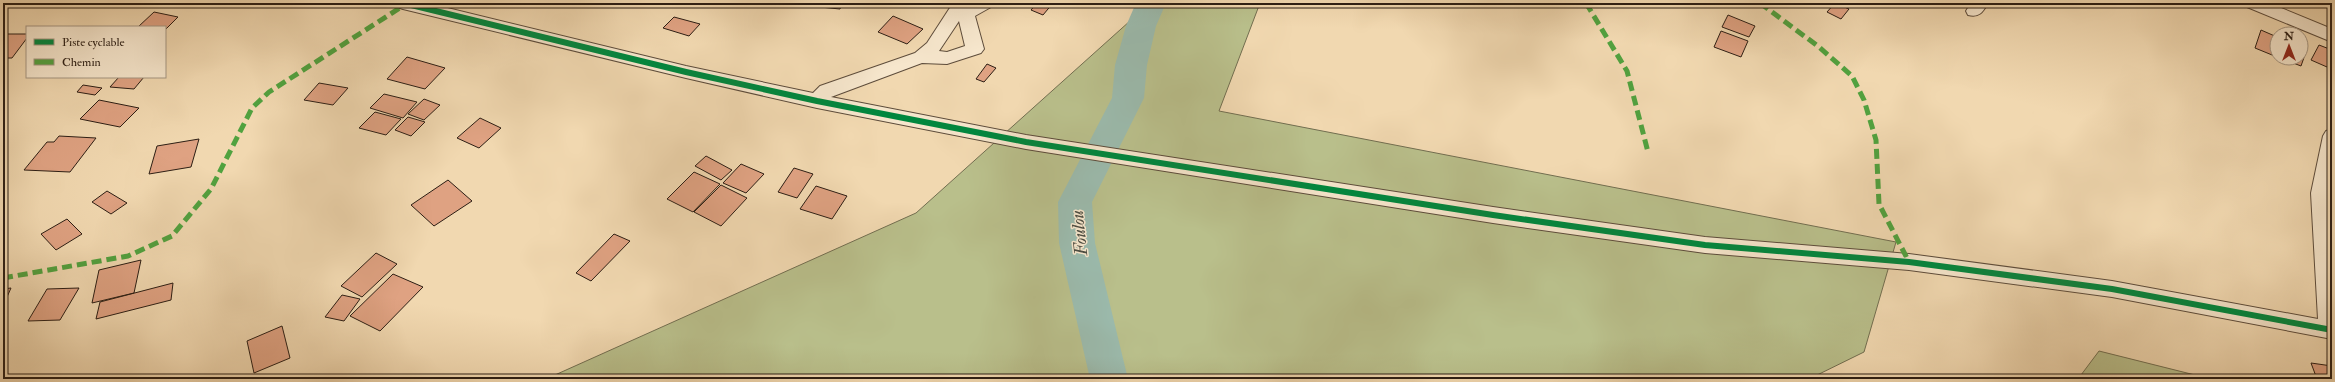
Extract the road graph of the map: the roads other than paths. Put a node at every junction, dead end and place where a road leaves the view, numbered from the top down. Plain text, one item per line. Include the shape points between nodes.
1 (403, 3) edge
2 (962, 3) edge
3 (984, 3) edge
4 (2253, 3) edge
5 (2332, 36) edge
6 (921, 57) junction
7 (817, 101) junction
8 (2332, 136) edge
9 (2330, 329) edge

1 - 7 street
2 - 6 street via 933,47
3 - 6 street via 966,14 975,49 947,58
4 - 5 street
6 - 7 street via 826,91
7 - 9 street via 1026,142 1501,216 1705,245 1908,262 2112,290
8 - 9 street via 2321,193

